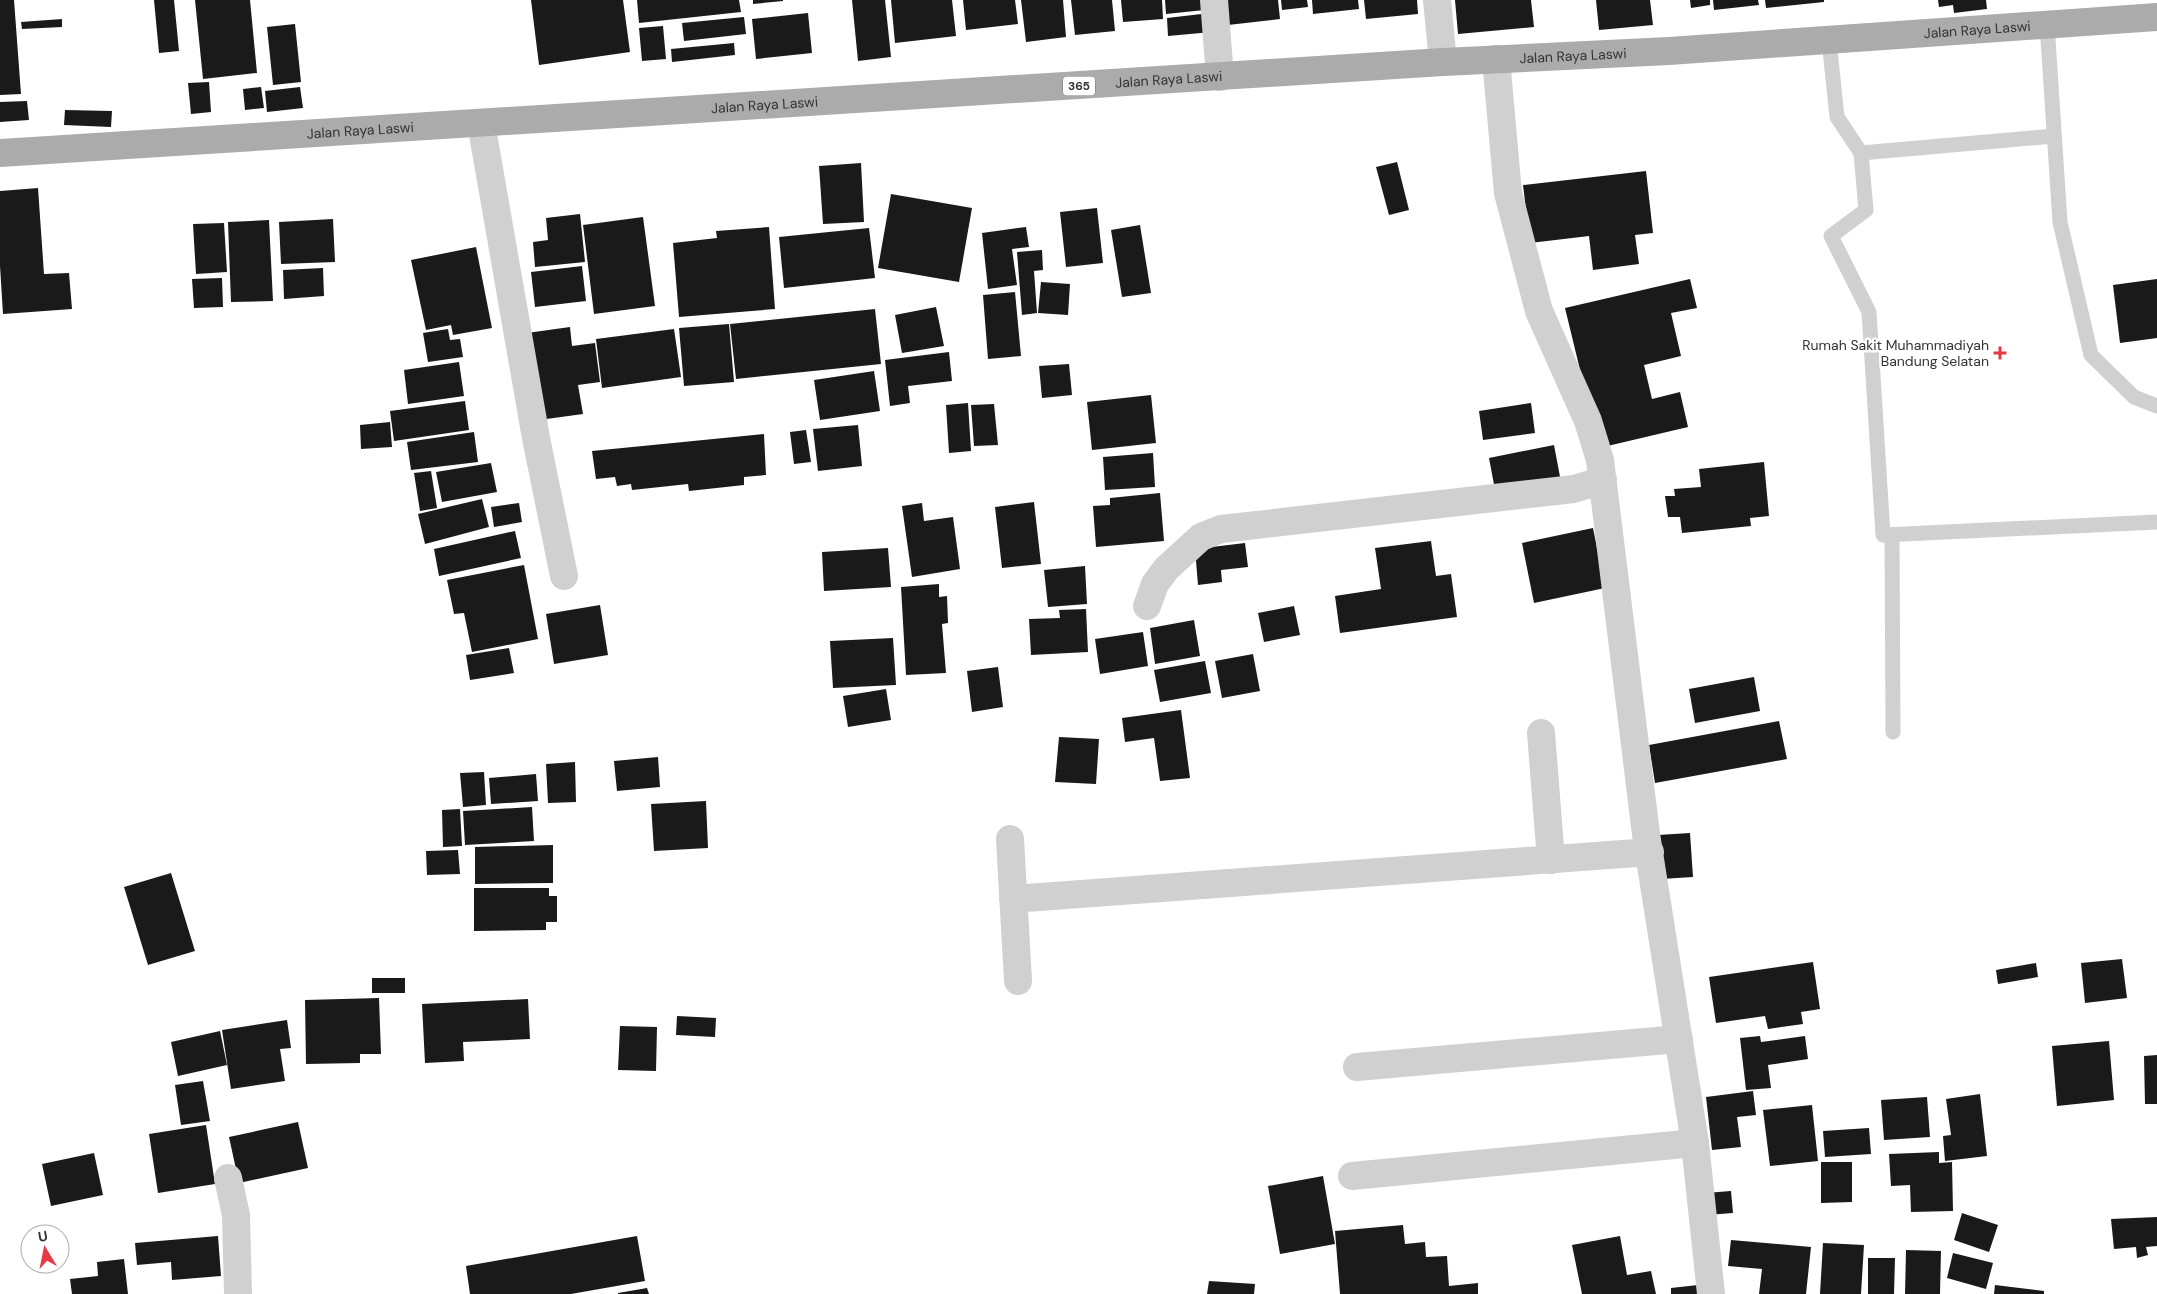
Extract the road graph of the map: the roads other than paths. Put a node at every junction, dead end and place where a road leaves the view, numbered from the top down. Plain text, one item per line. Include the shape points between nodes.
1 (1214, 0) edge
2 (1437, 0) edge
3 (2157, 17) edge
4 (2047, 24) junction
5 (1829, 40) junction
6 (1496, 59) junction
7 (1443, 62) junction
8 (1220, 77) junction
9 (481, 123) junction
10 (2054, 136) junction
11 (0, 153) edge
12 (1861, 153) junction
13 (2157, 406) edge
14 (1603, 480) junction
15 (2157, 522) edge
16 (1892, 534) junction
17 (564, 576) dead end
18 (1147, 606) dead end
19 (1892, 732) dead end
20 (1541, 733) dead end
21 (1010, 839) dead end
22 (1650, 852) junction
23 (1551, 860) junction
24 (1013, 899) junction
25 (1018, 981) dead end
26 (1679, 1039) junction
27 (1357, 1067) dead end
28 (1695, 1144) junction
29 (1352, 1176) dead end
30 (228, 1178) dead end
31 (238, 1294) edge
32 (1711, 1294) edge

1 - 8 street
2 - 7 street
3 - 4 main road, Jalan Raya Laswi / 365
4 - 5 main road, Jalan Raya Laswi / 365
4 - 10 lane
5 - 6 main road, Jalan Raya Laswi / 365
5 - 12 lane via 1837,118
6 - 7 main road, Jalan Raya Laswi / 365
6 - 14 street via 1508,193 1539,311 1588,421
7 - 8 main road, Jalan Raya Laswi / 365
8 - 9 main road, Jalan Raya Laswi / 365
9 - 11 main road, Jalan Raya Laswi / 365
9 - 17 street via 536,438
10 - 12 lane
10 - 13 lane via 2060,222 2091,355 2134,397
12 - 16 lane via 1866,210 1831,236 1869,312 1883,535
14 - 18 street via 1574,488 1221,529 1201,537 1166,569 1155,584
14 - 22 street
15 - 16 lane
16 - 19 lane
20 - 23 street
21 - 24 street
22 - 23 street
22 - 26 street
23 - 24 street
24 - 25 street
26 - 27 street
26 - 28 street
28 - 29 street
28 - 32 street
30 - 31 street via 236,1215

